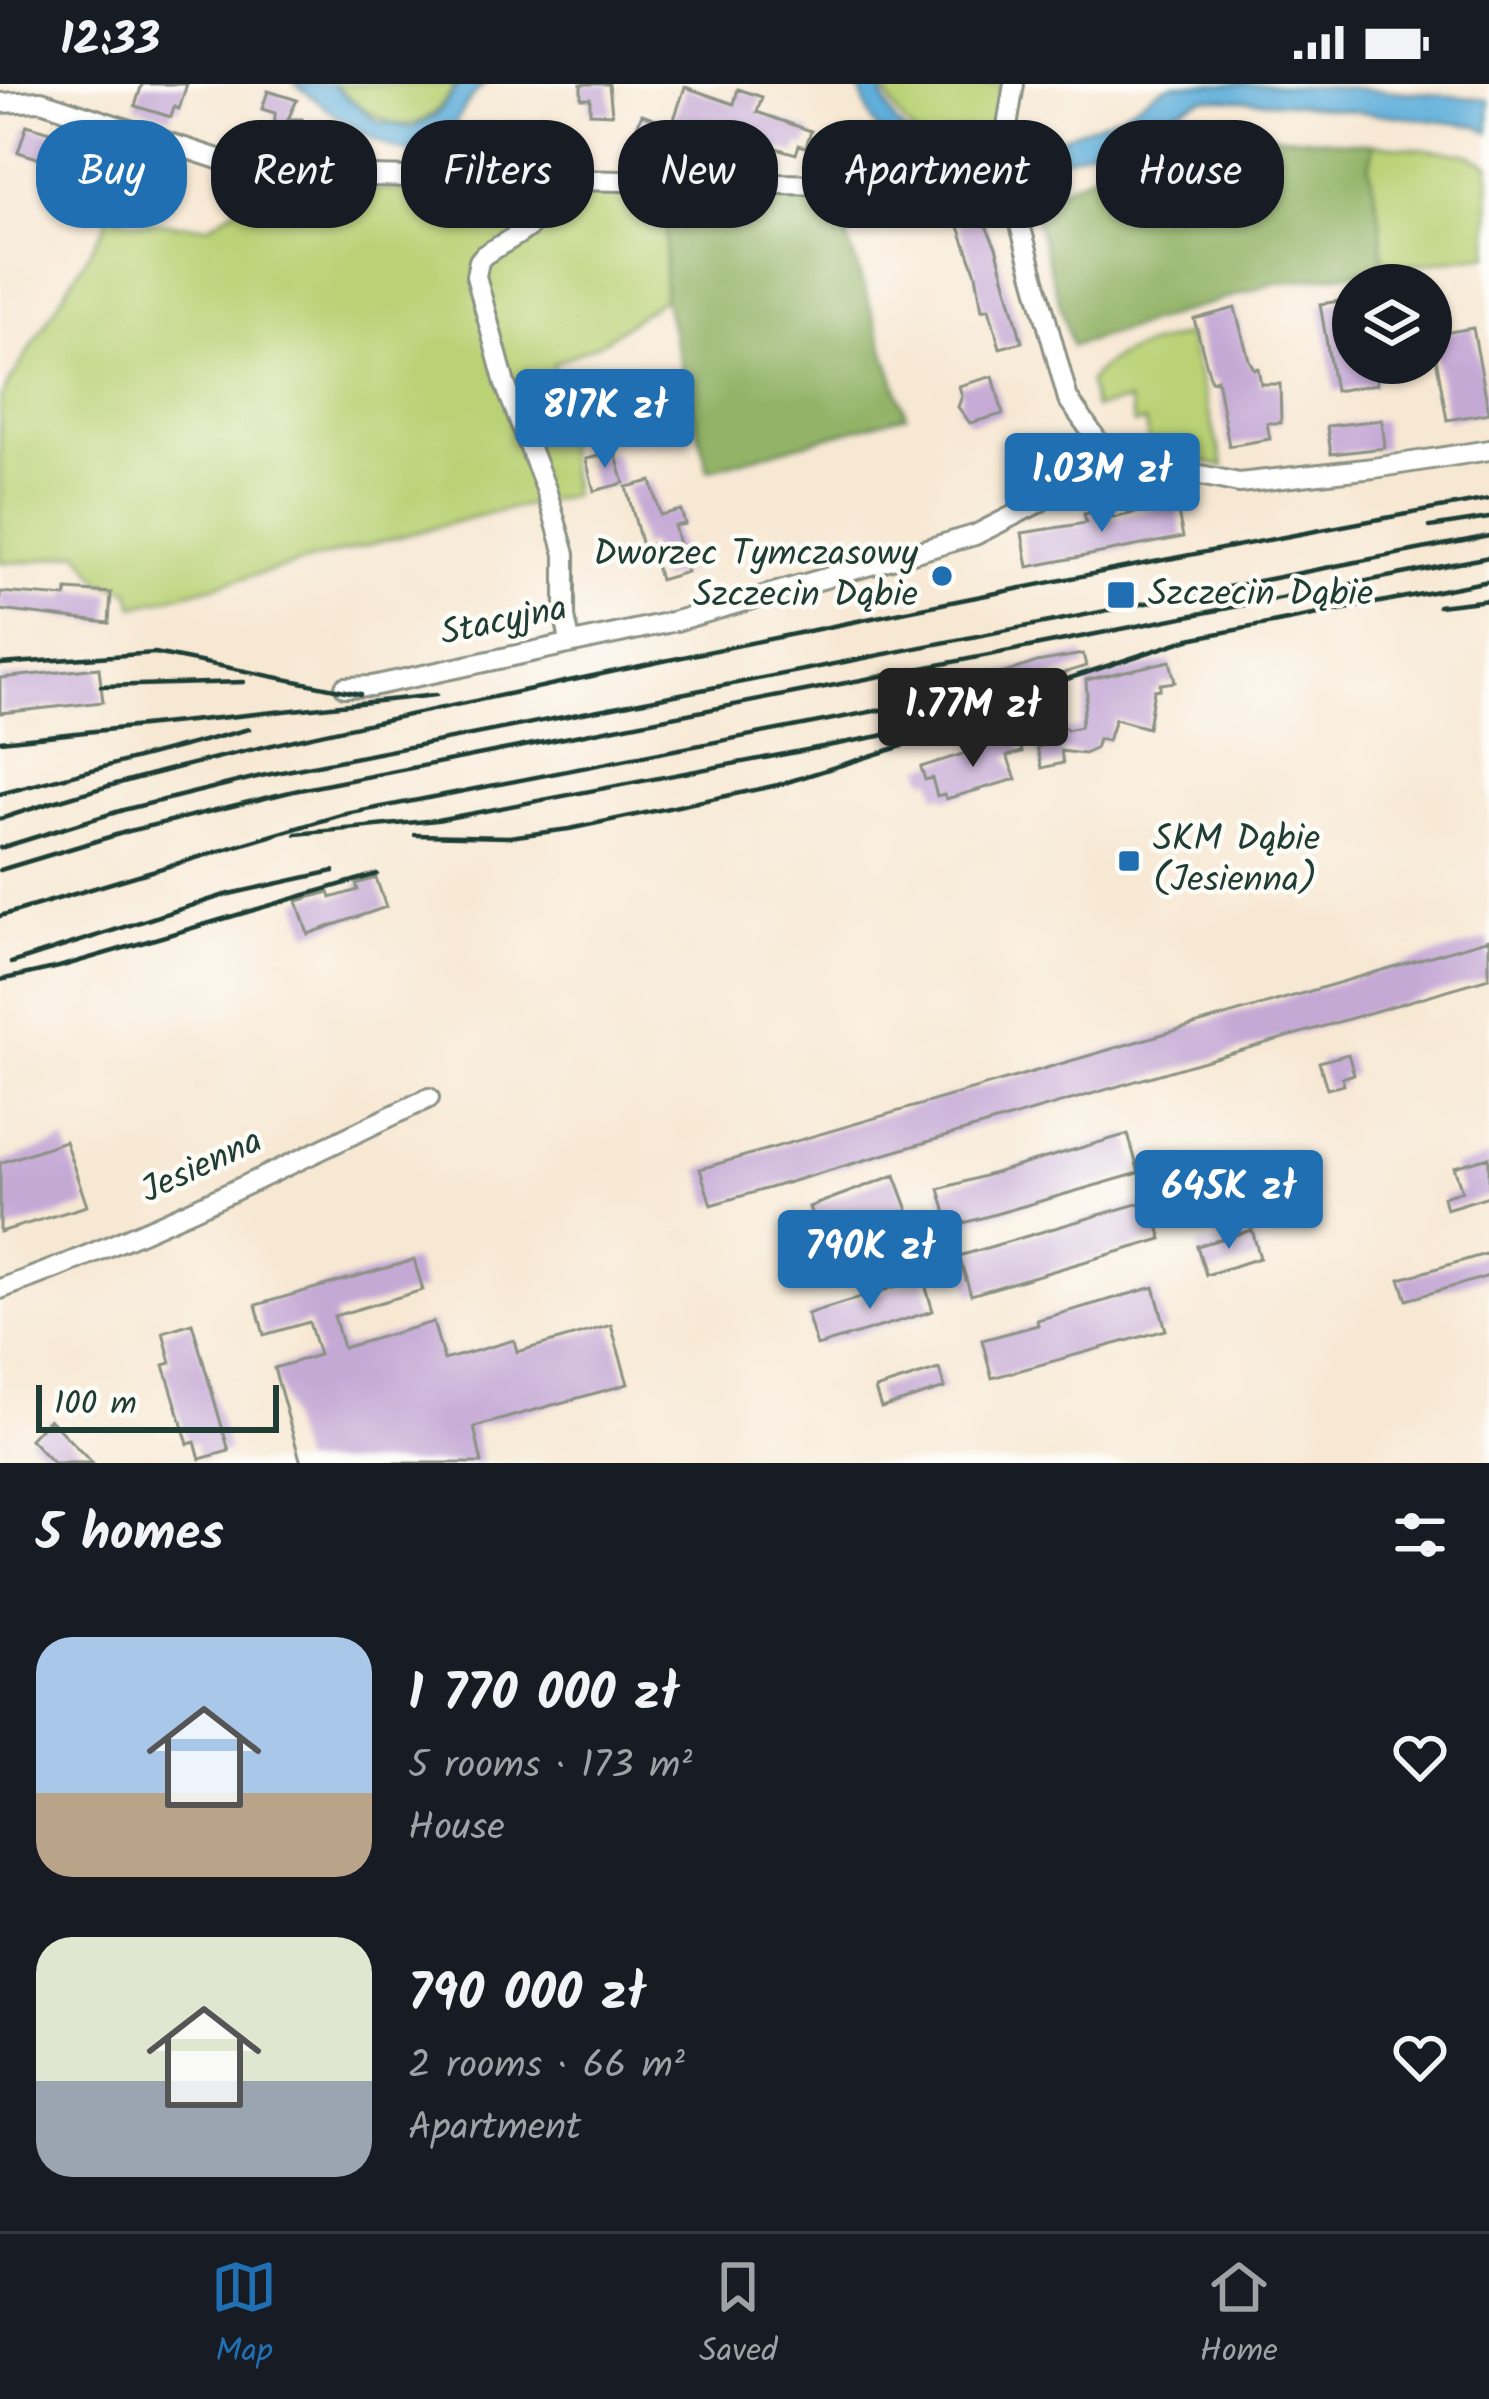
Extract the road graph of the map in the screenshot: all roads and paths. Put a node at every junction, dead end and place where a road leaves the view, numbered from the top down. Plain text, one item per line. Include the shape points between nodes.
1 (1013, 84) edge
2 (0, 103) edge
3 (1008, 120) edge
4 (401, 176) edge
5 (594, 180) edge
6 (802, 184) edge
7 (527, 228) edge
8 (1021, 228) edge
9 (1100, 444) junction
10 (1489, 450) edge
11 (570, 641) junction
12 (345, 686) dead end
13 (429, 1098) dead end
14 (0, 1289) edge

1 - 3 street
2 - 4 street via 41,100 264,174
5 - 6 street
7 - 11 street via 484,255 476,276 562,541
8 - 9 street via 1068,399
9 - 10 street via 1240,483
9 - 11 street, Stacyjna via 1038,503 975,535 676,621
11 - 12 street, Stacyjna
13 - 14 street, Jesienna

